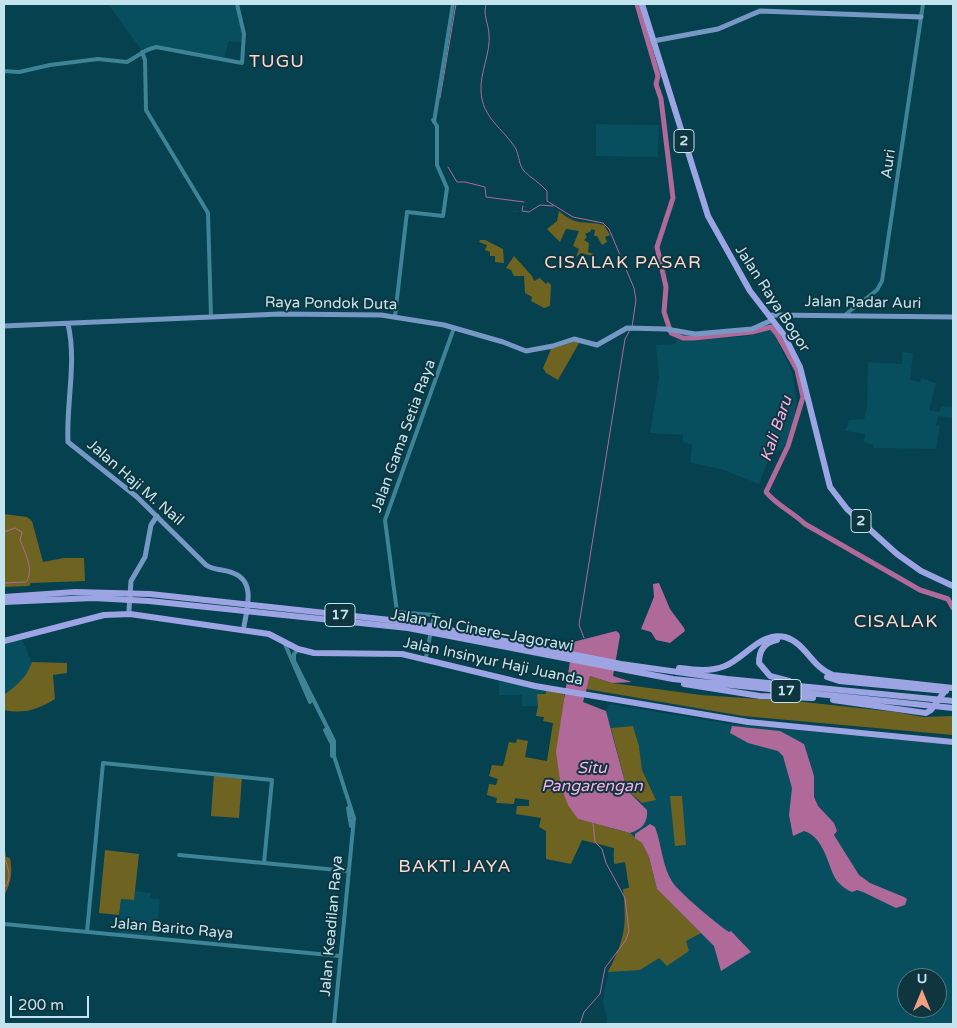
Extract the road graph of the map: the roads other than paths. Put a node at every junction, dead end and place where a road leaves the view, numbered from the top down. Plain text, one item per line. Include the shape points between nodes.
1 (238, 4) edge
2 (453, 4) edge
3 (643, 4) edge
4 (924, 4) edge
5 (921, 17) junction
6 (655, 41) junction
7 (142, 52) junction
8 (4, 71) edge
9 (860, 304) junction
10 (846, 314) junction
11 (859, 315) junction
12 (210, 316) junction
13 (395, 316) junction
14 (953, 317) edge
15 (772, 318) junction
16 (68, 324) junction
17 (4, 326) edge
18 (454, 328) junction
19 (157, 516) junction
20 (953, 585) edge
21 (4, 601) edge
22 (129, 608) junction
23 (184, 621) junction
24 (244, 626) junction
25 (4, 637) edge
26 (283, 640) junction
27 (4, 641) edge
28 (298, 649) junction
29 (291, 656) junction
30 (426, 656) junction
31 (620, 667) junction
32 (643, 667) junction
33 (638, 673) junction
34 (953, 688) edge
35 (562, 690) junction
36 (839, 690) junction
37 (953, 692) edge
38 (944, 693) junction
39 (953, 701) edge
40 (663, 707) junction
41 (953, 708) edge
42 (953, 738) edge
43 (953, 742) edge
44 (179, 856) dead end
45 (264, 864) junction
46 (348, 871) junction
47 (4, 924) edge
48 (87, 932) junction
49 (340, 956) junction
50 (334, 1024) edge

1 - 7 street via 244,34 242,63 156,47
2 - 13 street via 433,120 437,165 447,188 443,216 407,212
3 - 6 highway, Jalan Raya Bogor / 2
4 - 5 street, Auri
5 - 6 main road via 760,11 718,28
5 - 9 street, Auri via 886,266 879,287
6 - 15 highway, Jalan Raya Bogor / 2 via 703,204 757,302
7 - 8 street via 127,62 95,60 19,72
7 - 12 street via 145,58 146,110 208,213
9 - 10 street, Auri
9 - 11 street
10 - 11 main road, Jalan Radar Auri
10 - 15 main road, Jalan Radar Auri
11 - 14 main road, Jalan Radar Auri
12 - 13 main road, Raya Pondok Duta
12 - 16 main road, Raya Pondok Duta
13 - 18 main road, Raya Pondok Duta
15 - 18 main road, Raya Pondok Duta via 749,329 690,334 631,328 597,344 574,339 528,352
15 - 20 highway, Jalan Raya Bogor / 2 via 783,329 799,356 827,469 838,494 912,562
16 - 17 main road, Raya Pondok Duta
16 - 19 main road, Jalan Haji M. Nail via 72,346 68,442
18 - 30 street, Jalan Gama Setia Raya via 385,520 397,612 434,615
19 - 22 main road via 151,525 145,557 130,585
19 - 24 main road, Jalan Haji M. Nail via 206,565 236,574 246,586 250,596
21 - 31 highway, Jalan Tol Cinere–Jagorawi / 17 via 92,598 180,603 408,628
22 - 23 highway, Jalan Insinyur Haji Juanda
22 - 25 highway, Jalan Insinyur Haji Juanda
23 - 24 highway, Jalan Insinyur Haji Juanda
23 - 26 highway, Jalan Insinyur Haji Juanda via 261,632
23 - 27 highway, Jalan Insinyur Haji Juanda via 113,614
24 - 30 highway, Jalan Insinyur Haji Juanda via 273,631 314,650 396,650
26 - 28 highway, Jalan Insinyur Haji Juanda
26 - 29 street, Jalan Keadilan Raya
28 - 29 street
28 - 35 highway, Jalan Insinyur Haji Juanda via 314,653 402,654 488,677
29 - 46 street, Jalan Keadilan Raya via 332,744 352,831
30 - 35 highway, Jalan Insinyur Haji Juanda
31 - 32 highway, Jalan Tol Cinere–Jagorawi / 17
31 - 33 highway, Jalan Tol Cinere–Jagorawi / 17
32 - 34 highway via 715,669 738,659 762,640 778,636 795,642 821,669 832,675
32 - 36 highway, Jalan Tol Cinere–Jagorawi / 17 via 727,680
33 - 38 highway via 739,694 828,700 926,713
33 - 41 highway, Jalan Tol Cinere–Jagorawi / 17 via 727,686
35 - 40 highway, Jalan Insinyur Haji Juanda
36 - 38 highway via 770,676 760,666 760,652 768,643 783,640 793,644 814,668 832,679
36 - 39 highway, Jalan Tol Cinere–Jagorawi / 17
37 - 38 highway
40 - 42 highway, Jalan Insinyur Haji Juanda via 750,719
40 - 43 highway, Jalan Insinyur Haji Juanda via 756,723
44 - 45 street
45 - 46 street
45 - 48 street via 272,780 103,763
46 - 49 street, Jalan Keadilan Raya
47 - 48 street, Jalan Barito Raya
48 - 49 street, Jalan Barito Raya
49 - 50 street, Jalan Keadilan Raya

